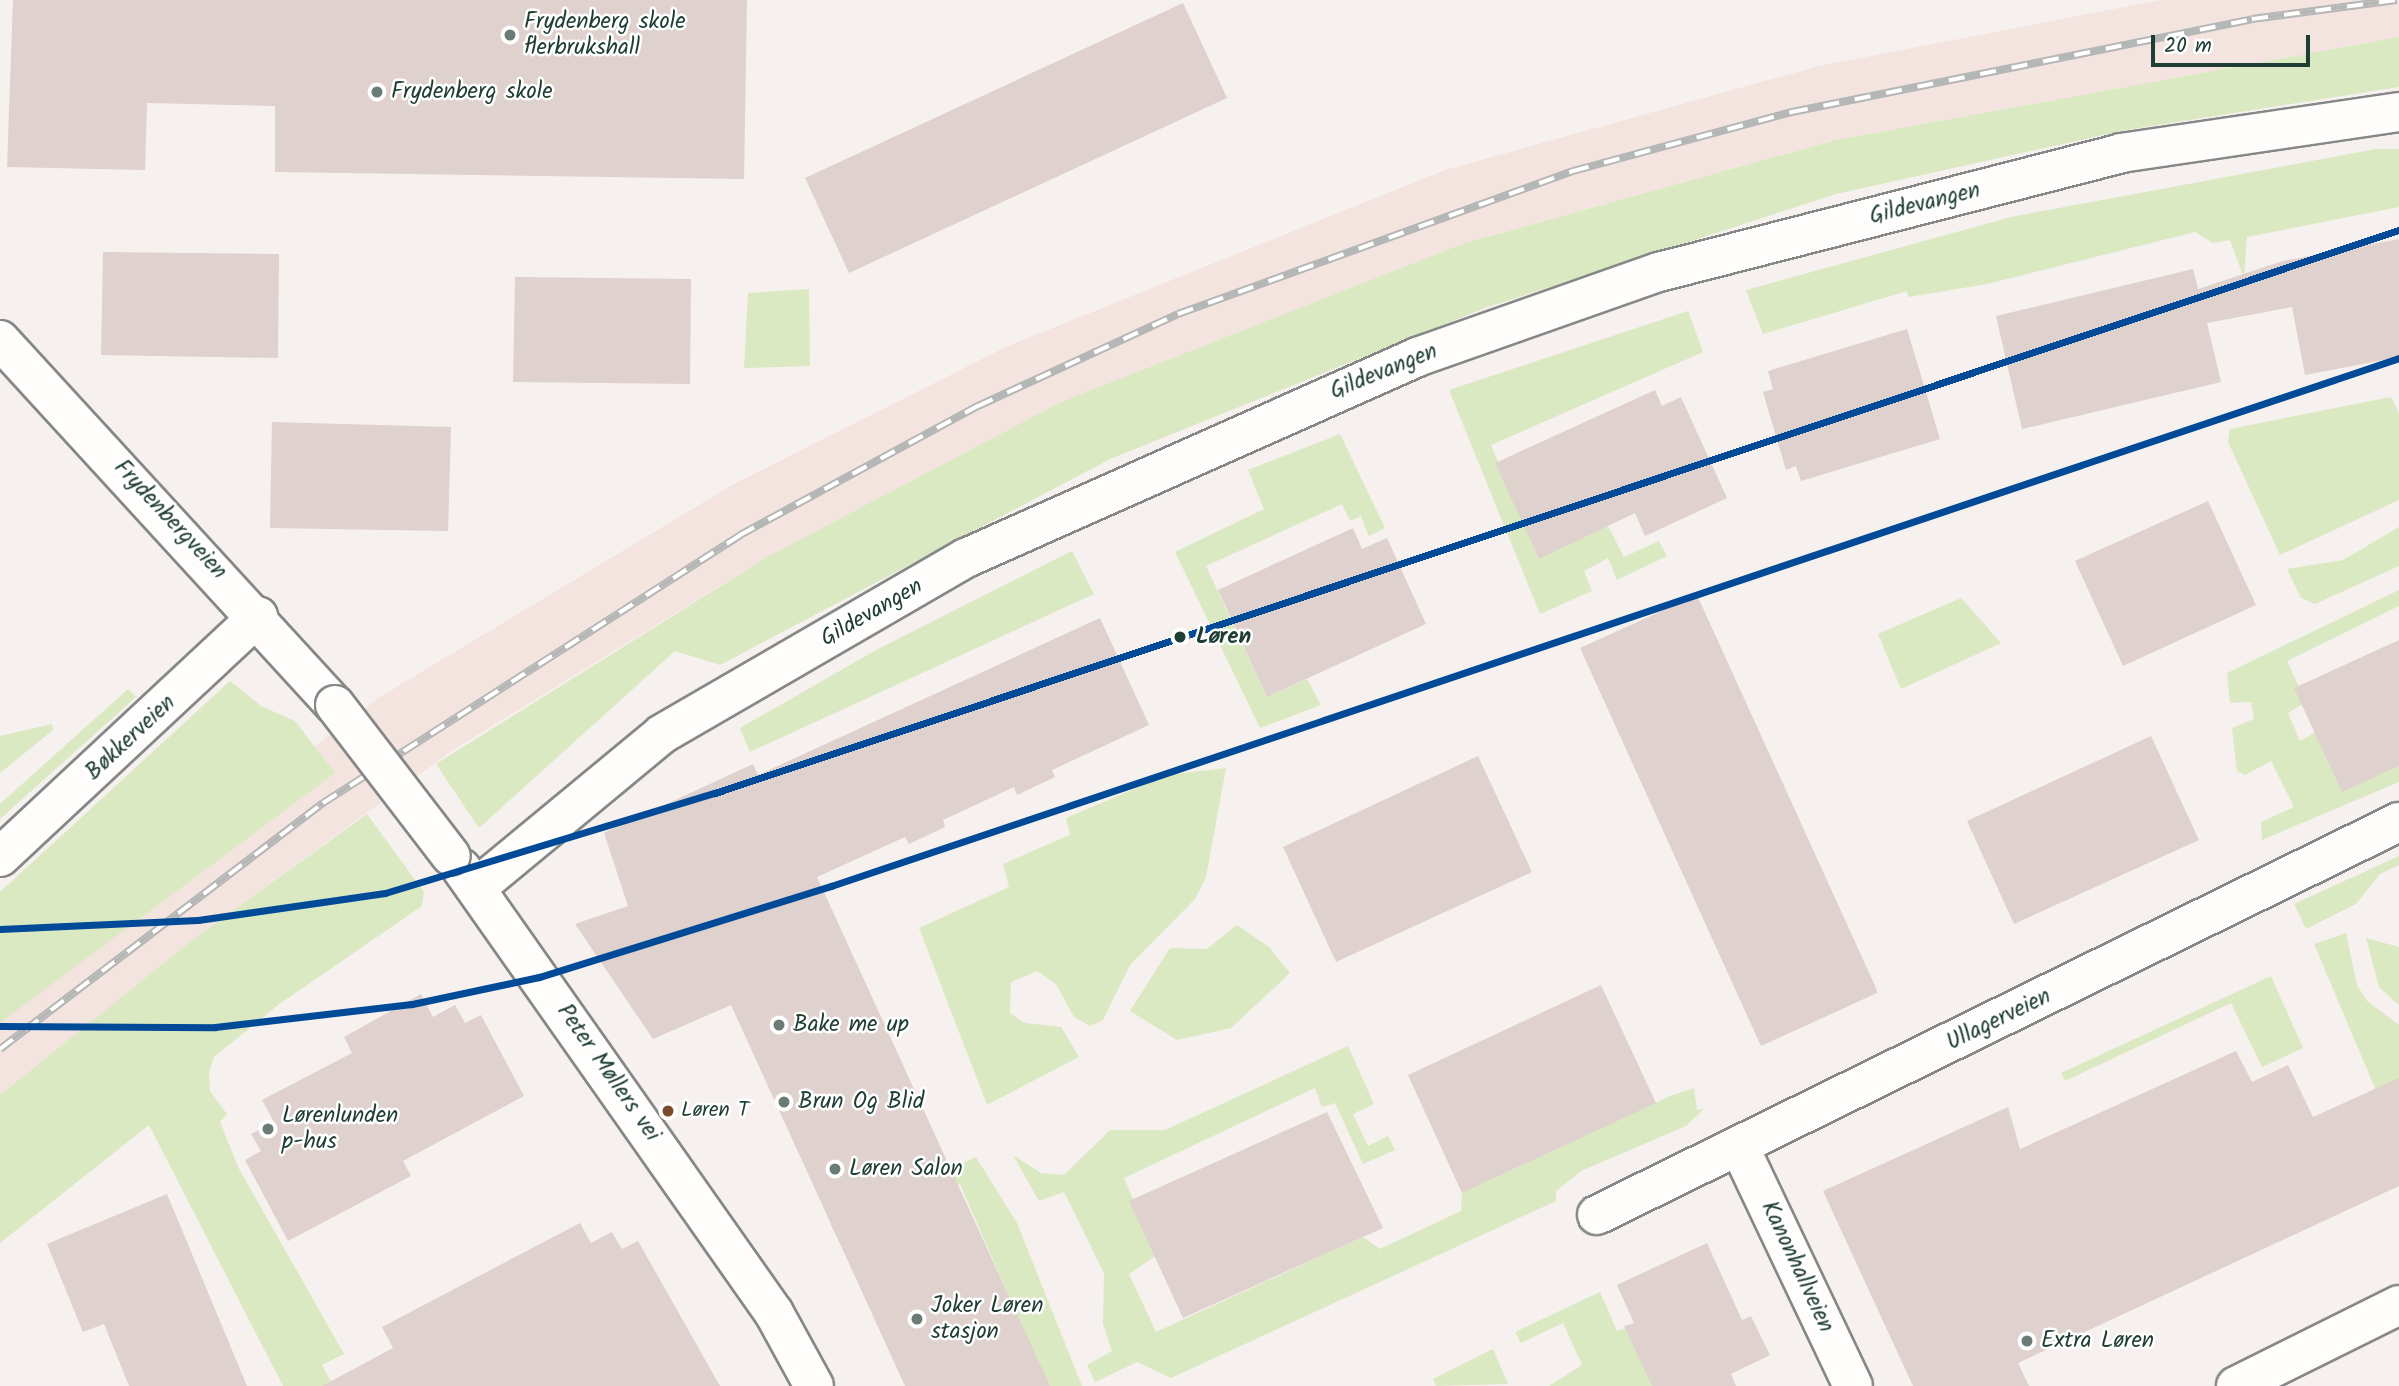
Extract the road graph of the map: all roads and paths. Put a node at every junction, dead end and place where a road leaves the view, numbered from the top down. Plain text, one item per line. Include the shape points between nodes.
1 (2399, 112) edge
2 (0, 340) edge
3 (258, 616) junction
4 (335, 705) joint
5 (2399, 822) edge
6 (0, 857) edge
7 (476, 888) junction
8 (1740, 1148) junction
9 (1597, 1215) dead end
10 (2399, 1305) edge
11 (814, 1386) edge
12 (1853, 1386) edge
13 (2236, 1386) edge

1 - 7 street, Gildevangen via 2108,157 1659,272 1417,357 966,558 662,734
2 - 3 street, Frydenbergveien
3 - 4 street, Frydenbergveien
3 - 6 street, Bøkkerveien
4 - 7 street, Peter Møllers vei, bridge
5 - 8 street, Ullagerveien
7 - 11 street, Peter Møllers vei via 774,1313
8 - 9 street, Ullagerveien
8 - 12 street, Kanonhallveien
10 - 13 street

